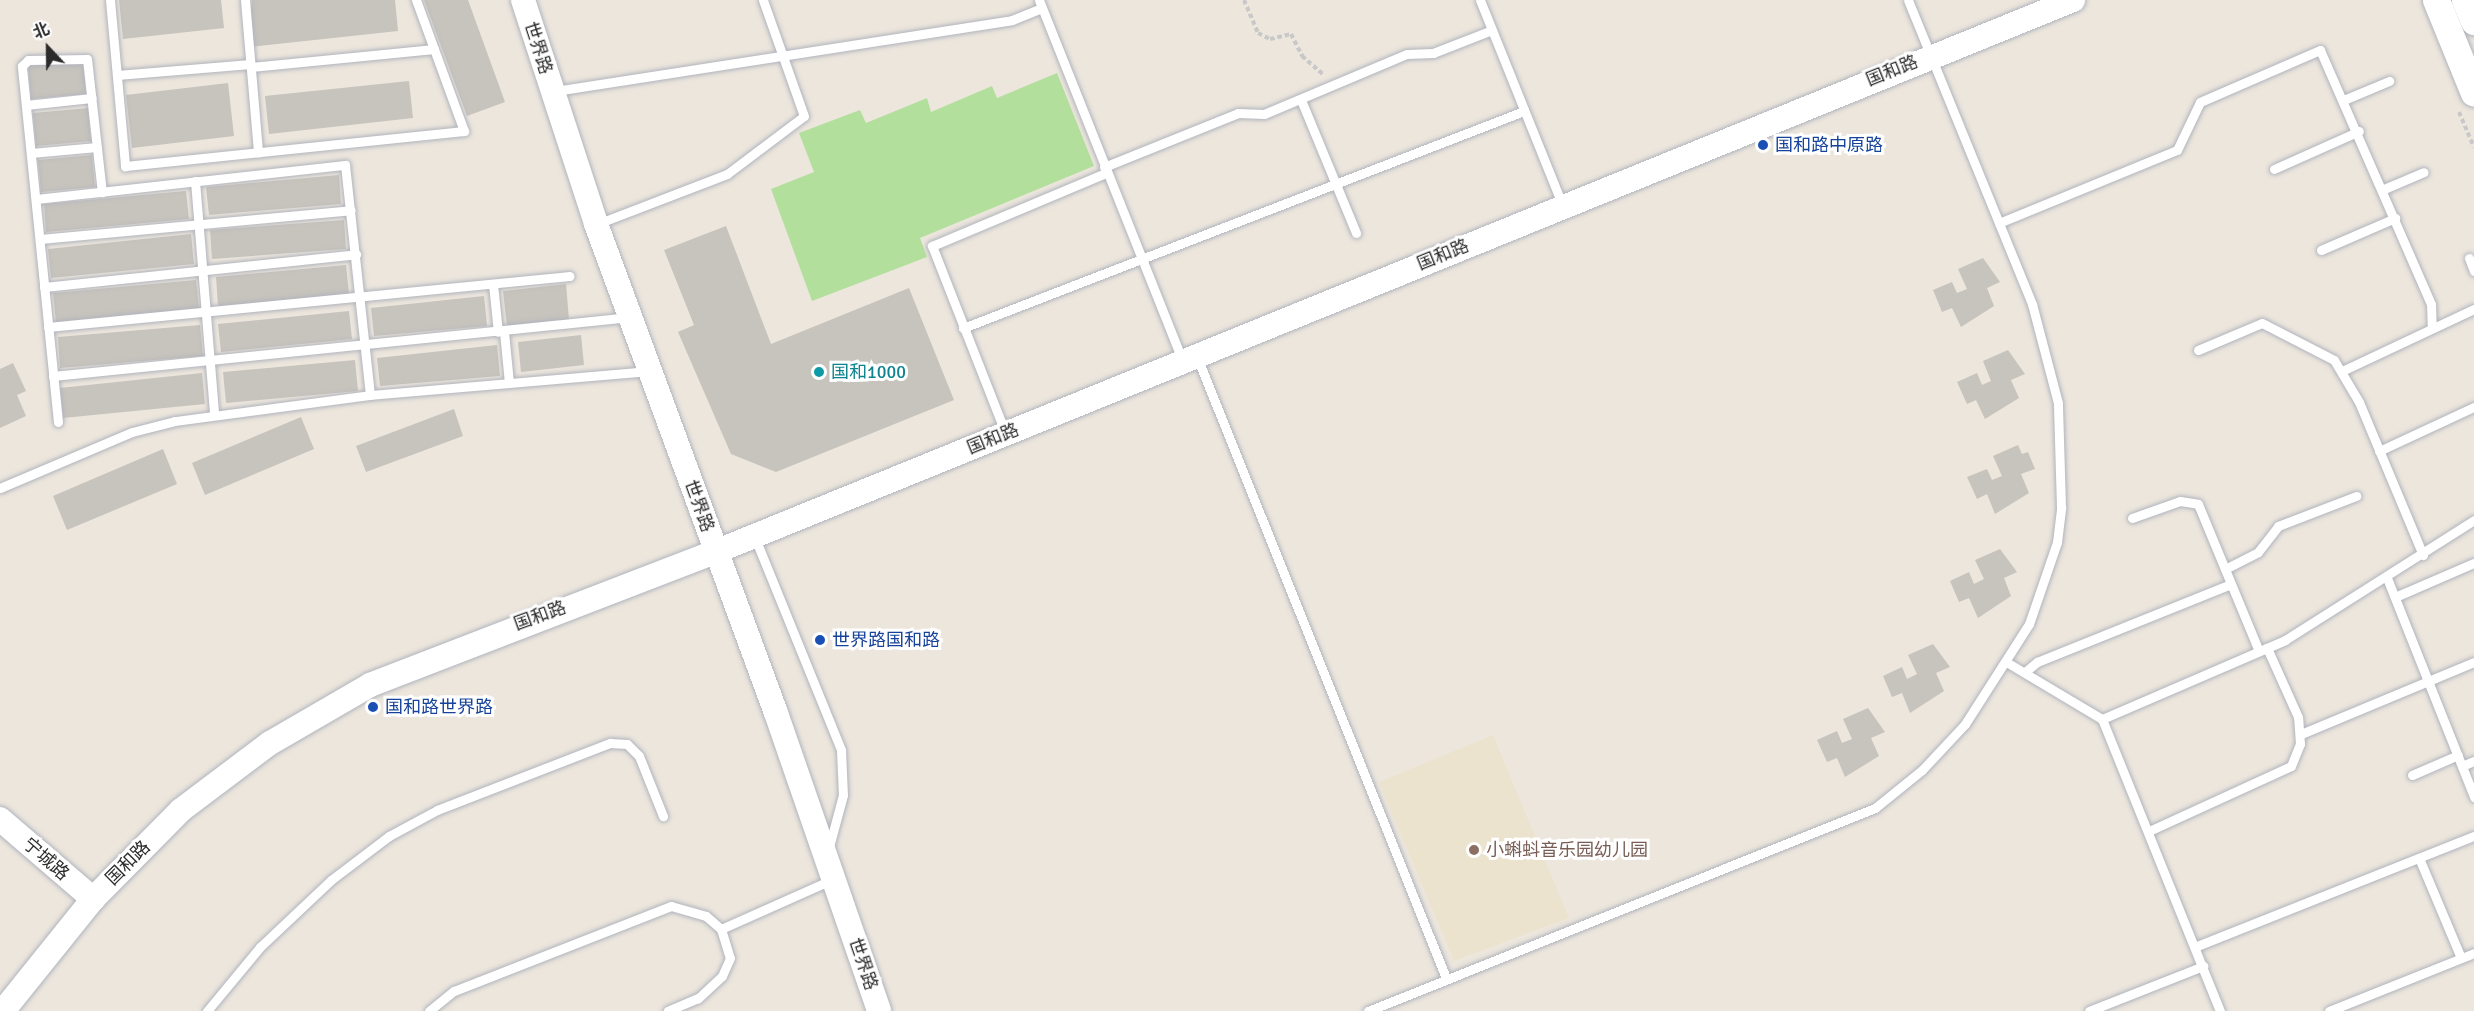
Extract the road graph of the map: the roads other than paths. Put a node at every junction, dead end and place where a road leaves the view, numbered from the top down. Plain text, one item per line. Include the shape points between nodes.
1 (111, 0) edge
2 (245, 0) edge
3 (416, 0) edge
4 (523, 0) edge
5 (763, 0) edge
6 (1480, 0) edge
7 (1908, 0) edge
8 (2073, 0) edge
9 (2436, 0) edge
10 (2465, 0) edge
11 (1041, 4) edge
12 (2474, 21) edge
13 (1492, 30) junction
14 (434, 49) junction
15 (783, 52) junction
16 (1931, 55) junction
17 (251, 65) junction
18 (117, 75) junction
19 (2389, 81) dead end
20 (552, 91) junction
21 (2474, 93) edge
22 (92, 98) junction
23 (1301, 99) junction
24 (2346, 99) junction
25 (26, 105) junction
26 (1524, 111) junction
27 (2359, 131) junction
28 (98, 147) junction
29 (258, 152) junction
30 (31, 153) junction
31 (2274, 169) dead end
32 (1105, 170) junction
33 (2424, 172) dead end
34 (195, 181) junction
35 (1335, 183) junction
36 (2384, 189) junction
37 (102, 192) junction
38 (36, 199) junction
39 (1563, 206) junction
40 (351, 210) junction
41 (2395, 218) junction
42 (1999, 223) junction
43 (596, 224) junction
44 (199, 225) junction
45 (1356, 233) dead end
46 (40, 239) junction
47 (2321, 250) dead end
48 (356, 254) junction
49 (1141, 257) junction
50 (2469, 258) dead end
51 (203, 270) junction
52 (2474, 271) edge
53 (570, 276) dead end
54 (493, 284) junction
55 (44, 287) junction
56 (360, 298) junction
57 (2474, 309) edge
58 (208, 312) junction
59 (630, 317) junction
60 (48, 327) junction
61 (963, 328) junction
62 (2432, 328) junction
63 (501, 332) junction
64 (366, 345) junction
65 (2198, 350) dead end
66 (1190, 360) junction
67 (212, 362) junction
68 (649, 370) junction
69 (2342, 371) junction
70 (53, 375) junction
71 (509, 382) junction
72 (370, 395) junction
73 (2474, 407) edge
74 (214, 414) junction
75 (58, 422) dead end
76 (1006, 434) junction
77 (2379, 451) junction
78 (0, 488) edge
79 (2356, 496) dead end
80 (2132, 518) dead end
81 (2474, 520) edge
82 (754, 536) junction
83 (715, 552) junction
84 (2422, 555) junction
85 (2474, 563) edge
86 (2225, 569) junction
87 (2387, 578) junction
88 (2231, 584) junction
89 (2395, 597) junction
90 (2263, 650) junction
91 (2474, 662) edge
92 (2008, 663) junction
93 (2025, 672) junction
94 (2429, 682) junction
95 (2102, 719) junction
96 (2301, 734) junction
97 (2458, 755) junction
98 (2474, 761) edge
99 (2462, 766) junction
100 (2412, 775) dead end
101 (2474, 797) edge
102 (663, 816) dead end
103 (0, 819) edge
104 (2149, 831) junction
105 (2474, 836) edge
106 (827, 855) junction
107 (2420, 858) junction
108 (834, 878) junction
109 (93, 899) junction
110 (721, 929) junction
111 (2197, 946) junction
112 (2474, 952) edge
113 (2461, 958) junction
114 (2203, 966) junction
115 (1446, 978) junction
116 (3, 1011) edge
117 (207, 1011) edge
118 (429, 1011) edge
119 (668, 1011) edge
120 (879, 1011) edge
121 (1368, 1011) edge
122 (2089, 1011) edge
123 (2220, 1011) edge
124 (2329, 1011) edge

1 - 18 lane
2 - 17 lane
3 - 14 lane
4 - 20 street, 世界路
5 - 15 lane
6 - 13 lane
7 - 16 lane
8 - 16 street, 国和路
9 - 21 main road
10 - 12 main road
11 - 15 lane via 1012,20
11 - 32 lane
13 - 23 lane via 1434,53 1407,54
13 - 26 lane
14 - 17 lane
14 - 29 lane via 464,131
15 - 20 lane
15 - 43 lane via 804,106 797,124 769,138 727,174
16 - 39 street, 国和路
16 - 42 lane
17 - 18 lane
17 - 29 lane
18 - 29 lane via 125,166
19 - 24 lane
20 - 43 street, 世界路
22 - 25 lane
22 - 25 lane via 82,55 28,60 22,66
22 - 28 lane
23 - 32 lane via 1264,114 1238,113
23 - 35 lane
24 - 27 lane
24 - 42 lane via 2327,56 2316,49 2200,102 2177,150
25 - 30 lane
26 - 35 lane
26 - 39 lane
27 - 31 lane
27 - 36 lane
28 - 30 lane
28 - 37 lane
30 - 38 lane
32 - 49 lane
32 - 61 lane via 933,246
33 - 36 lane
34 - 37 lane
34 - 40 lane via 345,165
34 - 44 lane
35 - 45 lane
35 - 49 lane
36 - 41 lane
37 - 38 lane
38 - 46 lane
39 - 66 street, 国和路
40 - 44 lane
40 - 48 lane
41 - 47 lane
41 - 62 lane via 2431,304
42 - 92 lane via 2032,304 2058,403 2063,483 2057,542 2029,624
43 - 59 street, 世界路
44 - 46 lane
44 - 51 lane
46 - 55 lane
48 - 51 lane
48 - 56 lane
49 - 61 lane
49 - 66 lane
50 - 52 lane
51 - 55 lane
51 - 58 lane
53 - 54 lane
54 - 56 lane
54 - 63 lane
55 - 60 lane
56 - 58 lane
56 - 64 lane
57 - 62 lane
58 - 60 lane
58 - 67 lane
59 - 63 lane
59 - 68 street, 世界路
60 - 70 lane
61 - 76 lane
62 - 69 lane
63 - 64 lane
63 - 71 lane
64 - 67 lane
64 - 72 lane
65 - 69 lane via 2262,322 2325,354
66 - 76 street, 国和路
66 - 115 lane
67 - 70 lane
67 - 74 lane
68 - 71 lane
68 - 83 street, 世界路
69 - 77 lane
70 - 75 lane
71 - 72 lane
72 - 74 lane
73 - 77 lane
74 - 78 lane via 132,432
76 - 82 street, 国和路
77 - 84 lane
79 - 86 lane via 2278,526 2258,552
80 - 86 lane via 2194,501
81 - 84 lane
82 - 83 street, 国和路
82 - 106 lane via 841,750 843,795
83 - 106 street, 世界路
83 - 109 street, 国和路 via 370,685 270,743 181,810
84 - 87 lane
85 - 89 lane
86 - 88 lane
87 - 89 lane
87 - 90 lane
88 - 90 lane
88 - 93 lane via 2043,659
89 - 94 lane
90 - 95 lane
90 - 96 lane
91 - 94 lane
92 - 93 lane
92 - 115 lane via 1965,724 1922,770 1875,808
93 - 95 lane
94 - 96 lane
94 - 97 lane
95 - 104 lane
96 - 104 lane via 2287,770
97 - 99 lane
97 - 100 lane
98 - 99 lane
99 - 101 lane
102 - 117 lane via 639,756 619,744 437,810 389,836 331,880 260,947
103 - 109 street, 宁城路
104 - 111 lane
105 - 107 lane
106 - 108 street, 世界路
107 - 111 lane
107 - 113 lane
108 - 110 lane
108 - 120 street, 世界路
109 - 116 street, 国和路
110 - 118 lane via 706,916 671,906 454,991
110 - 119 lane via 730,958 722,976 698,998
111 - 114 lane
112 - 113 lane
113 - 124 lane
114 - 122 lane
114 - 123 lane
115 - 121 lane

